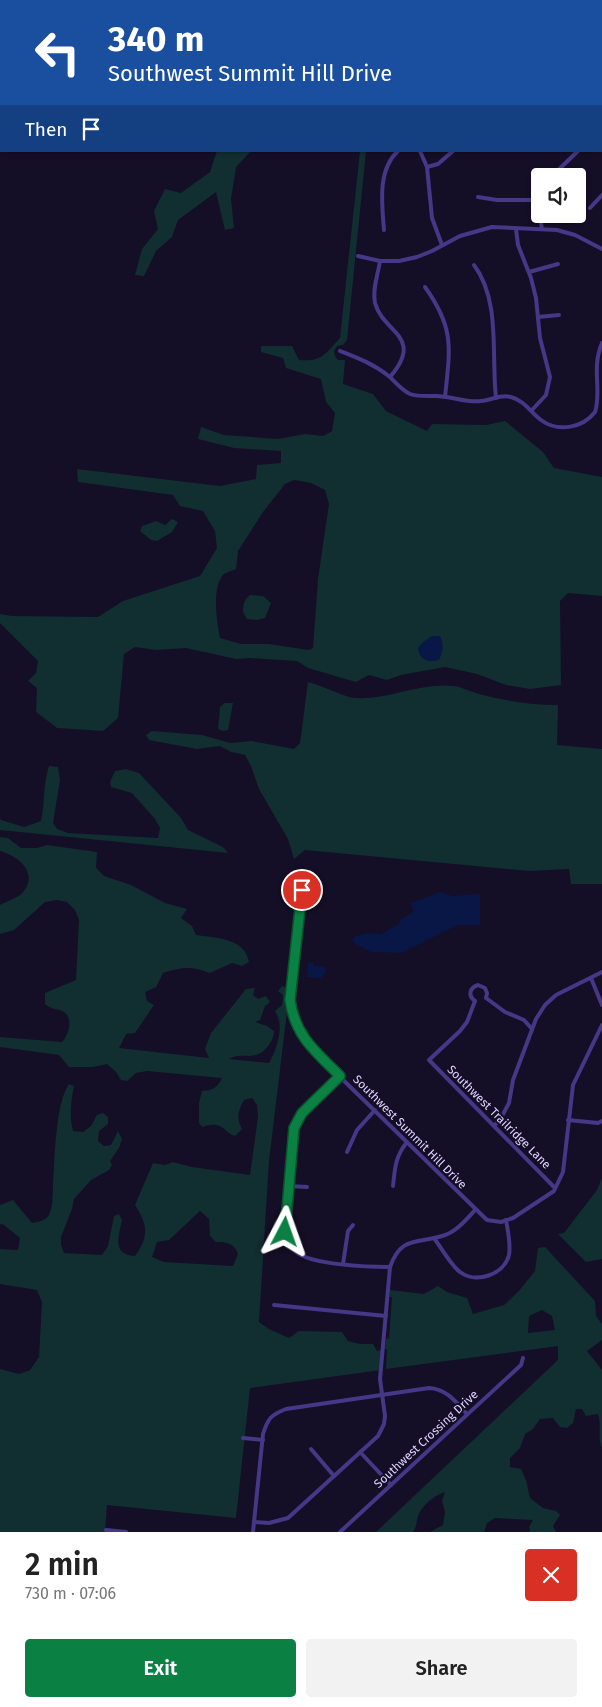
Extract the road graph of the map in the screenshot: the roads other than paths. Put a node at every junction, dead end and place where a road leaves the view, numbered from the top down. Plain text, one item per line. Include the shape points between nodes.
1 (397, 152) edge
2 (420, 152) edge
3 (452, 152) edge
4 (577, 152) edge
5 (427, 167) junction
6 (560, 168) edge
7 (602, 195) edge
8 (478, 197) dead end
9 (531, 199) edge
10 (590, 208) dead end
11 (541, 223) edge
12 (516, 229) junction
13 (542, 229) junction
14 (384, 230) dead end
15 (442, 245) junction
16 (602, 249) edge
17 (358, 256) dead end
18 (380, 261) junction
19 (558, 264) dead end
20 (474, 265) dead end
21 (529, 272) junction
22 (425, 287) dead end
23 (559, 315) dead end
24 (538, 317) junction
25 (602, 343) edge
26 (340, 351) dead end
27 (390, 377) junction
28 (445, 396) junction
29 (496, 398) junction
30 (532, 410) junction
31 (595, 412) junction
32 (602, 415) edge
33 (304, 872) dead end
34 (602, 972) edge
35 (590, 978) junction
36 (486, 998) junction
37 (475, 1001) junction
38 (602, 1005) edge
39 (536, 1019) junction
40 (524, 1020) junction
41 (602, 1025) edge
42 (532, 1030) junction
43 (340, 1076) junction
44 (375, 1110) junction
45 (568, 1120) junction
46 (602, 1121) edge
47 (494, 1126) junction
48 (407, 1142) junction
49 (347, 1152) dead end
50 (289, 1186) junction
51 (392, 1186) dead end
52 (307, 1187) dead end
53 (555, 1188) junction
54 (475, 1210) junction
55 (506, 1220) junction
56 (353, 1225) dead end
57 (434, 1238) junction
58 (344, 1264) junction
59 (390, 1267) junction
60 (274, 1305) dead end
61 (386, 1316) junction
62 (522, 1358) dead end
63 (381, 1395) junction
64 (468, 1414) junction
65 (243, 1438) dead end
66 (263, 1440) junction
67 (311, 1449) dead end
68 (360, 1452) junction
69 (334, 1476) junction
70 (391, 1485) junction
71 (254, 1522) junction
72 (106, 1530) dead end
73 (126, 1532) edge
74 (253, 1532) edge
75 (340, 1532) edge

1 - 14 street via 386,170 382,196
2 - 5 street
3 - 5 street via 438,164
4 - 6 street
5 - 15 street via 432,218
7 - 10 street
8 - 9 street
11 - 13 street
12 - 13 street
12 - 15 street via 492,227
12 - 21 street via 518,245
13 - 16 street via 575,235
15 - 18 street via 417,257
17 - 18 street
18 - 27 street via 375,304 386,322 399,334 403,351 401,361
19 - 21 street
20 - 29 street via 480,273 494,328
21 - 24 street
22 - 28 street via 440,310 448,334 450,349
23 - 24 street
24 - 30 street via 550,377 546,395
25 - 31 street via 597,360 601,398
26 - 27 street via 369,362
27 - 28 street via 411,394
28 - 29 street via 481,401
29 - 30 street via 512,397
30 - 31 street via 547,424 566,427 582,423
31 - 32 street
33 - 43 street, Southwest Summit Hill Drive via 290,1000 296,1026
34 - 35 street
35 - 38 street
35 - 39 street via 556,995 545,1004
36 - 37 street via 481,1002
36 - 37 street via 483,986 478,985 473,987 470,995
36 - 40 street via 505,1012
37 - 47 street, Southwest Trailridge Lane via 460,1031 429,1060
39 - 40 street
39 - 42 street
40 - 42 street
41 - 45 street via 573,1085
42 - 47 street via 513,1080 509,1102 502,1118
43 - 44 street, Southwest Summit Hill Drive
43 - 50 street via 302,1113 294,1128
44 - 48 street, Southwest Summit Hill Drive
44 - 49 street via 357,1130
45 - 46 street
45 - 53 street via 563,1172
47 - 53 street, Southwest Trailridge Lane
48 - 51 street via 399,1152
48 - 54 street, Southwest Summit Hill Drive
50 - 52 street
50 - 58 street via 285,1232 292,1247 313,1260
53 - 55 street
54 - 55 street, Southwest Summit Hill Drive via 487,1220
54 - 57 street via 452,1232
55 - 57 street via 510,1246 508,1258 496,1273 484,1277 460,1272
56 - 58 street via 348,1231
57 - 59 street via 406,1244 397,1252
58 - 59 street
59 - 61 street
60 - 61 street
61 - 63 street
62 - 64 street, Southwest Crossing Drive via 521,1365
63 - 64 street via 437,1388 447,1393
63 - 66 street via 286,1409 267,1421
63 - 68 street via 384,1424 378,1436
64 - 70 street, Southwest Crossing Drive
65 - 66 street
66 - 71 street
67 - 69 street
68 - 69 street
68 - 70 street
69 - 71 street via 288,1518 279,1522
70 - 75 street, Southwest Crossing Drive
71 - 74 street
72 - 73 street

